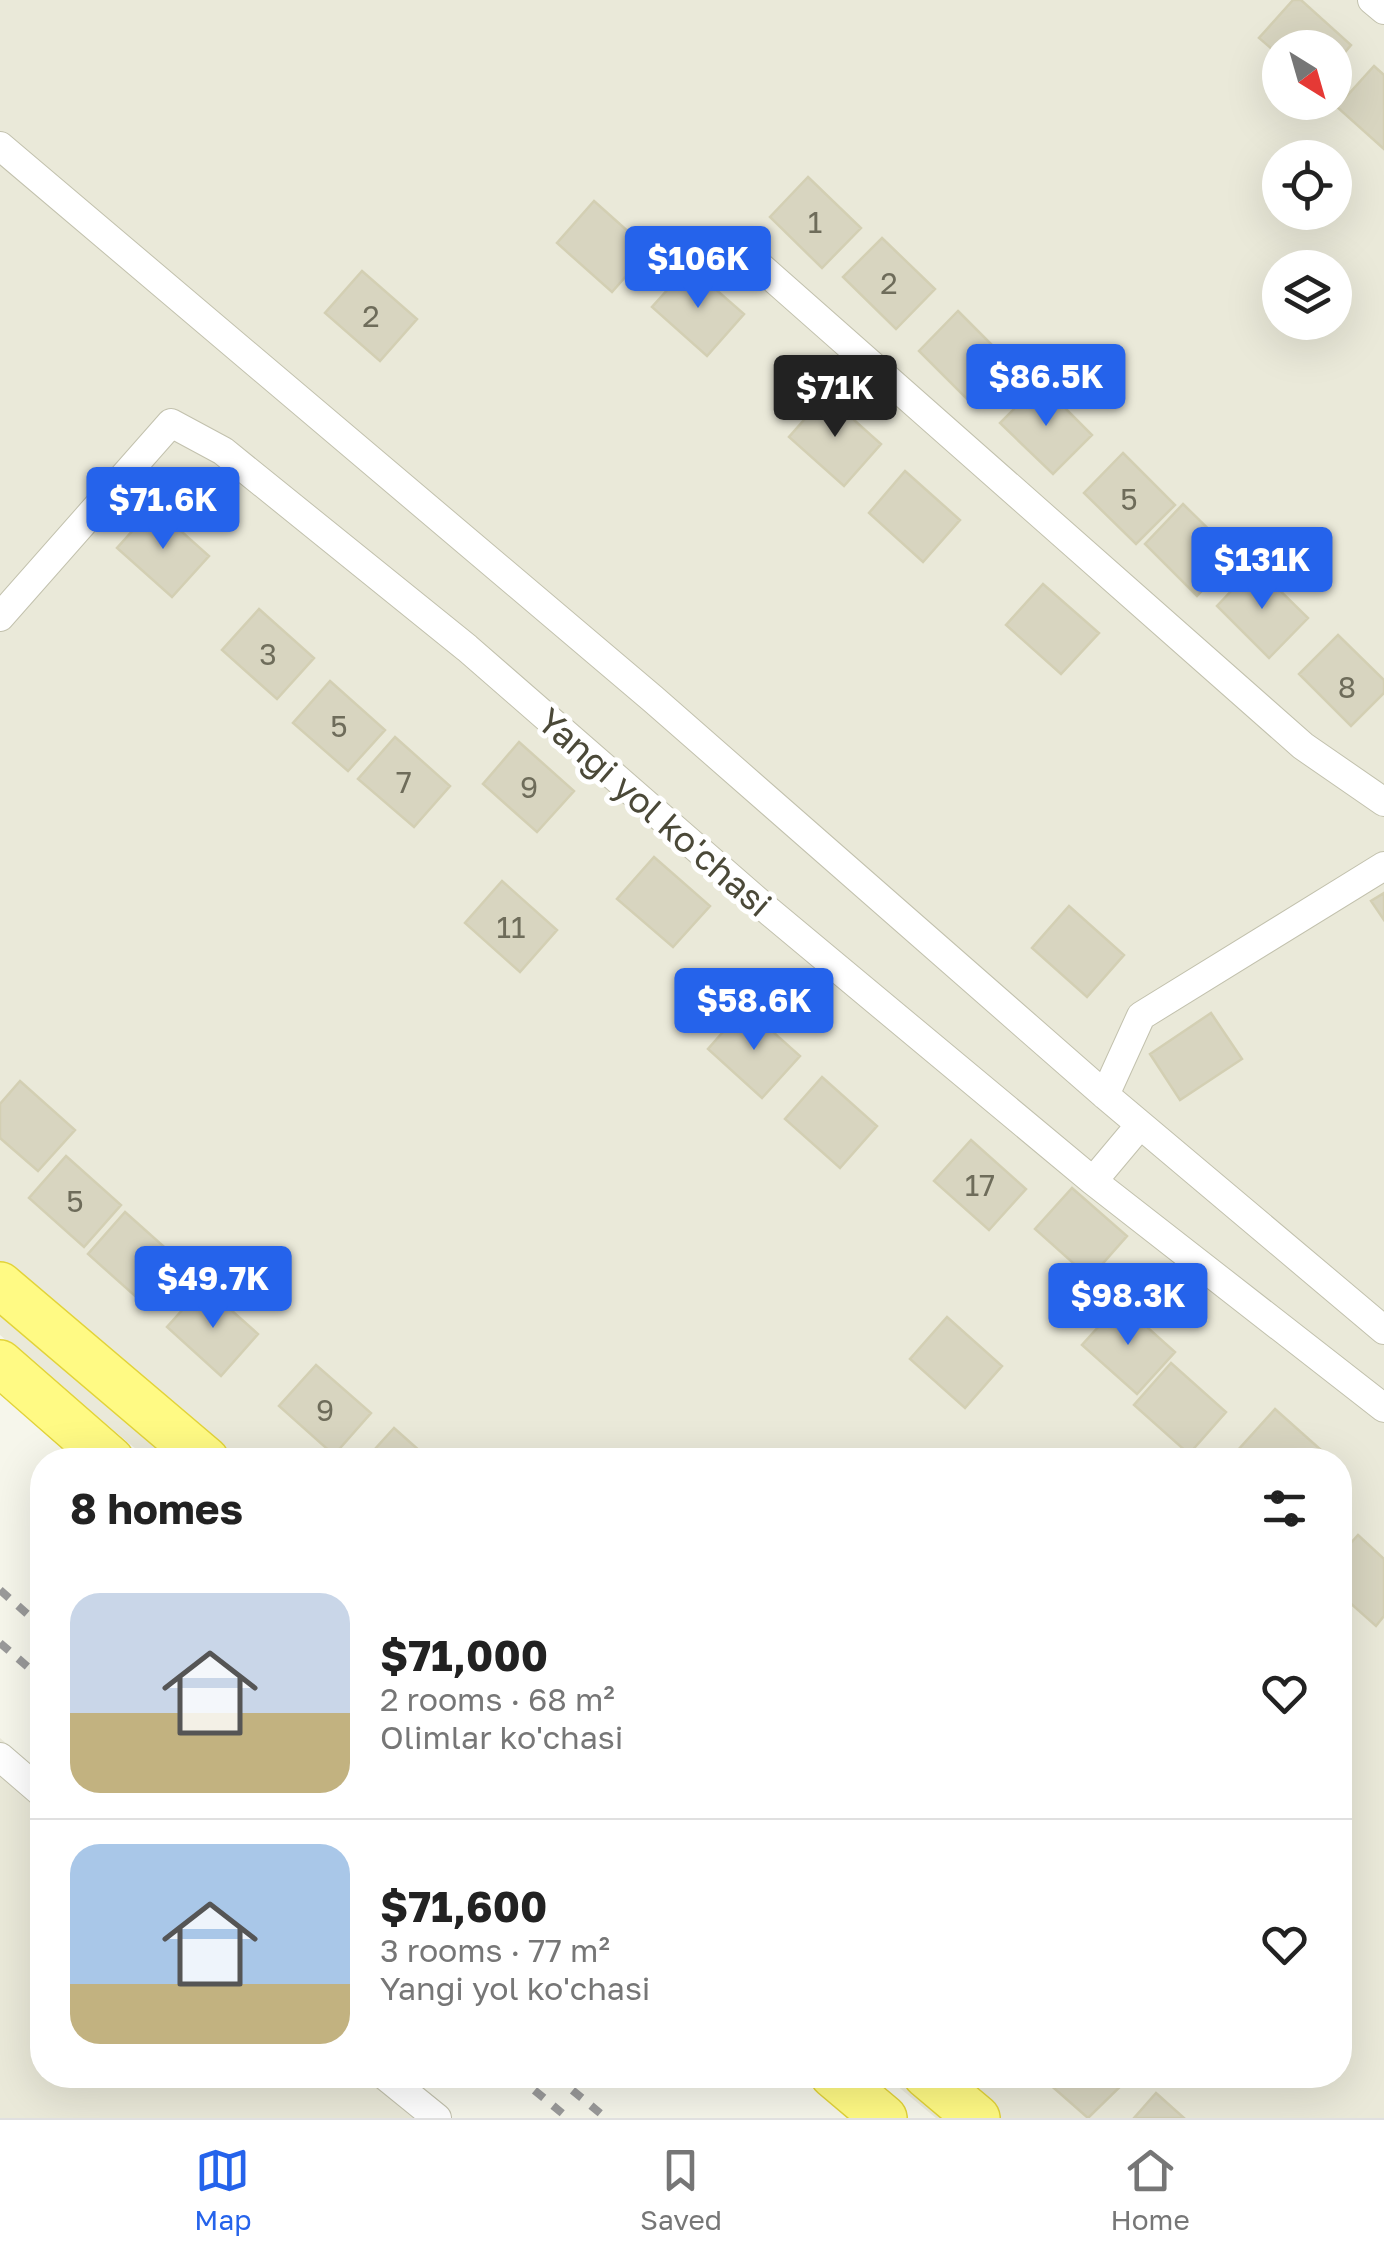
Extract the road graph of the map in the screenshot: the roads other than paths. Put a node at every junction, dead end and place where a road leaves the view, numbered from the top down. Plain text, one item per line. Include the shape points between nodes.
1 (1372, 0) edge
2 (1384, 10) edge
3 (0, 146) edge
4 (747, 255) dead end
5 (0, 617) edge
6 (1384, 802) edge
7 (1384, 866) edge
8 (1105, 1095) junction
9 (1140, 1126) junction
10 (1094, 1181) junction
11 (0, 1285) edge
12 (1384, 1330) edge
13 (0, 1363) edge
14 (1384, 1408) edge
15 (97, 1448) edge
16 (192, 1448) edge
17 (0, 1758) edge
18 (30, 1783) edge
19 (400, 2088) edge
20 (848, 2088) edge
21 (941, 2088) edge
22 (437, 2118) edge
23 (884, 2118) edge
24 (976, 2118) edge

1 - 2 street
3 - 8 street via 652,699
4 - 6 street via 1303,746
5 - 10 street, Yangi yol ko'chasi via 171,423 193,434 223,451 467,648
7 - 8 street via 1141,1016
8 - 9 street
9 - 10 street
9 - 12 street
10 - 14 street, Yangi yol ko'chasi
11 - 16 highway
13 - 15 highway
17 - 18 street
19 - 22 street
20 - 23 highway
21 - 24 highway

